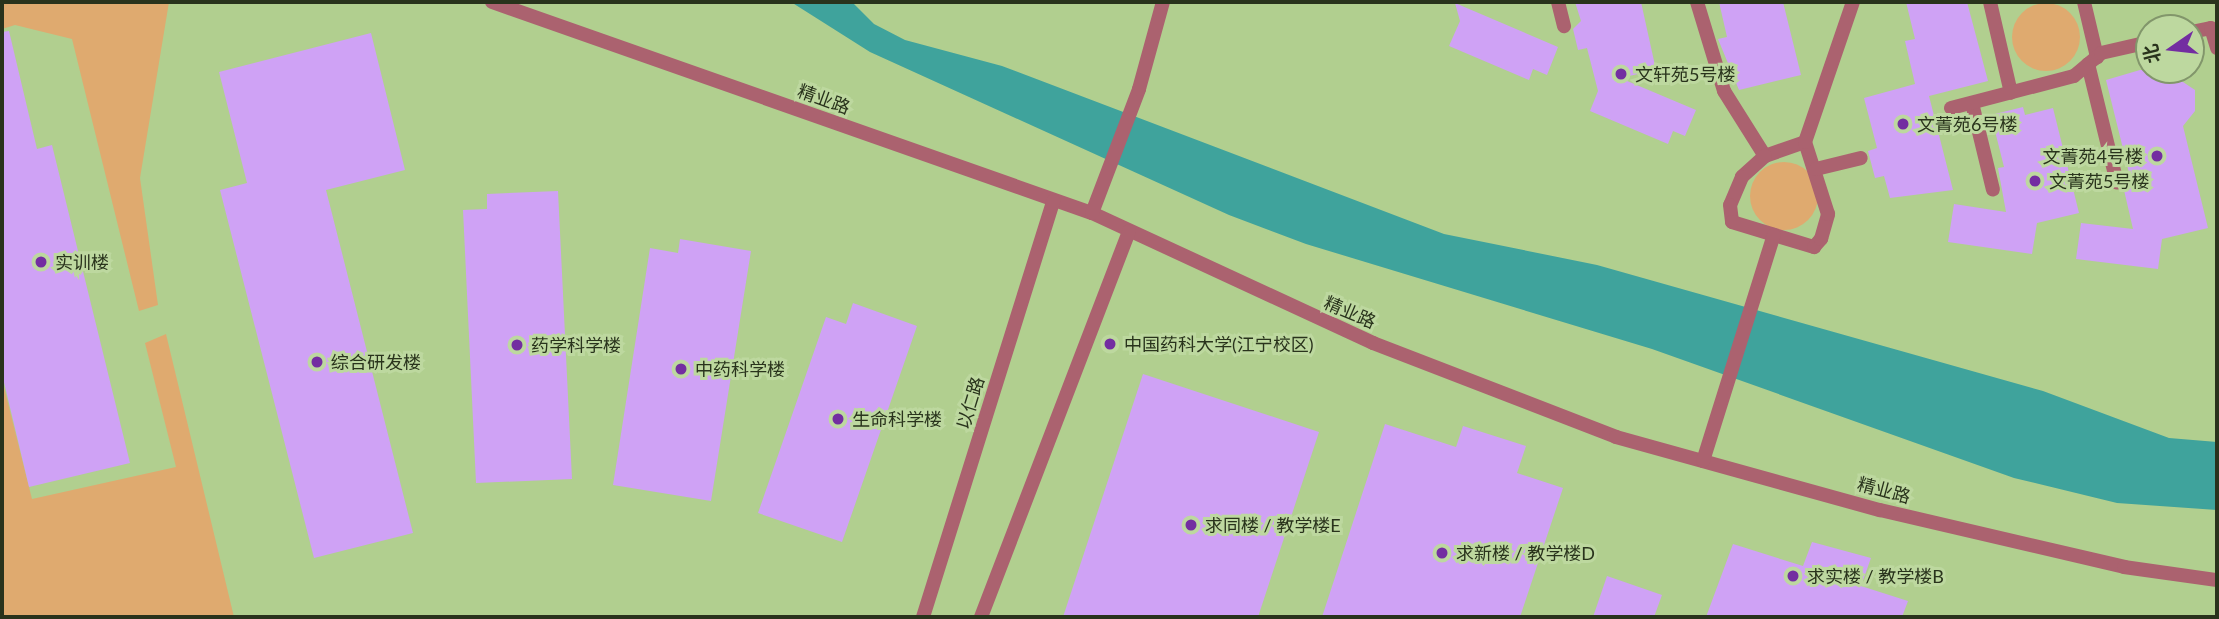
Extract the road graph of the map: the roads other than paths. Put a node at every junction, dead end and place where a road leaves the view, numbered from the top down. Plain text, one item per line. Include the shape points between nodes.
1 (492, 2) edge
2 (1163, 2) edge
3 (1558, 2) edge
4 (1697, 2) edge
5 (1853, 2) edge
6 (1990, 2) edge
7 (2084, 2) edge
8 (1563, 26) dead end
9 (2205, 29) edge
10 (2135, 46) edge
11 (2217, 50) edge
12 (2093, 60) junction
13 (2011, 93) junction
14 (1972, 103) junction
15 (1951, 108) dead end
16 (1805, 142) junction
17 (1765, 156) junction
18 (1861, 158) dead end
19 (1816, 169) junction
20 (2117, 183) dead end
21 (1993, 190) dead end
22 (1053, 201) junction
23 (1092, 213) junction
24 (1129, 230) junction
25 (1774, 235) junction
26 (1703, 461) junction
27 (2217, 580) edge
28 (923, 617) edge
29 (981, 617) edge

1 - 22 street, 精业路
2 - 23 street via 1139,89
3 - 8 street
4 - 17 street via 1724,91
5 - 16 street
6 - 13 street
7 - 12 street
9 - 11 street via 2211,28
10 - 12 street
12 - 13 street via 2074,76
12 - 20 street
13 - 14 street
14 - 15 street
14 - 21 street
16 - 17 street
16 - 19 street
17 - 25 street via 1741,177 1730,205 1732,222
18 - 19 street
19 - 25 street via 1828,214 1821,239 1814,247
22 - 23 street, 精业路
22 - 28 street, 以仁路
23 - 24 street, 精业路
24 - 26 street, 精业路 via 1373,343 1616,437
24 - 29 street
25 - 26 street
26 - 27 street, 精业路 via 2068,554

